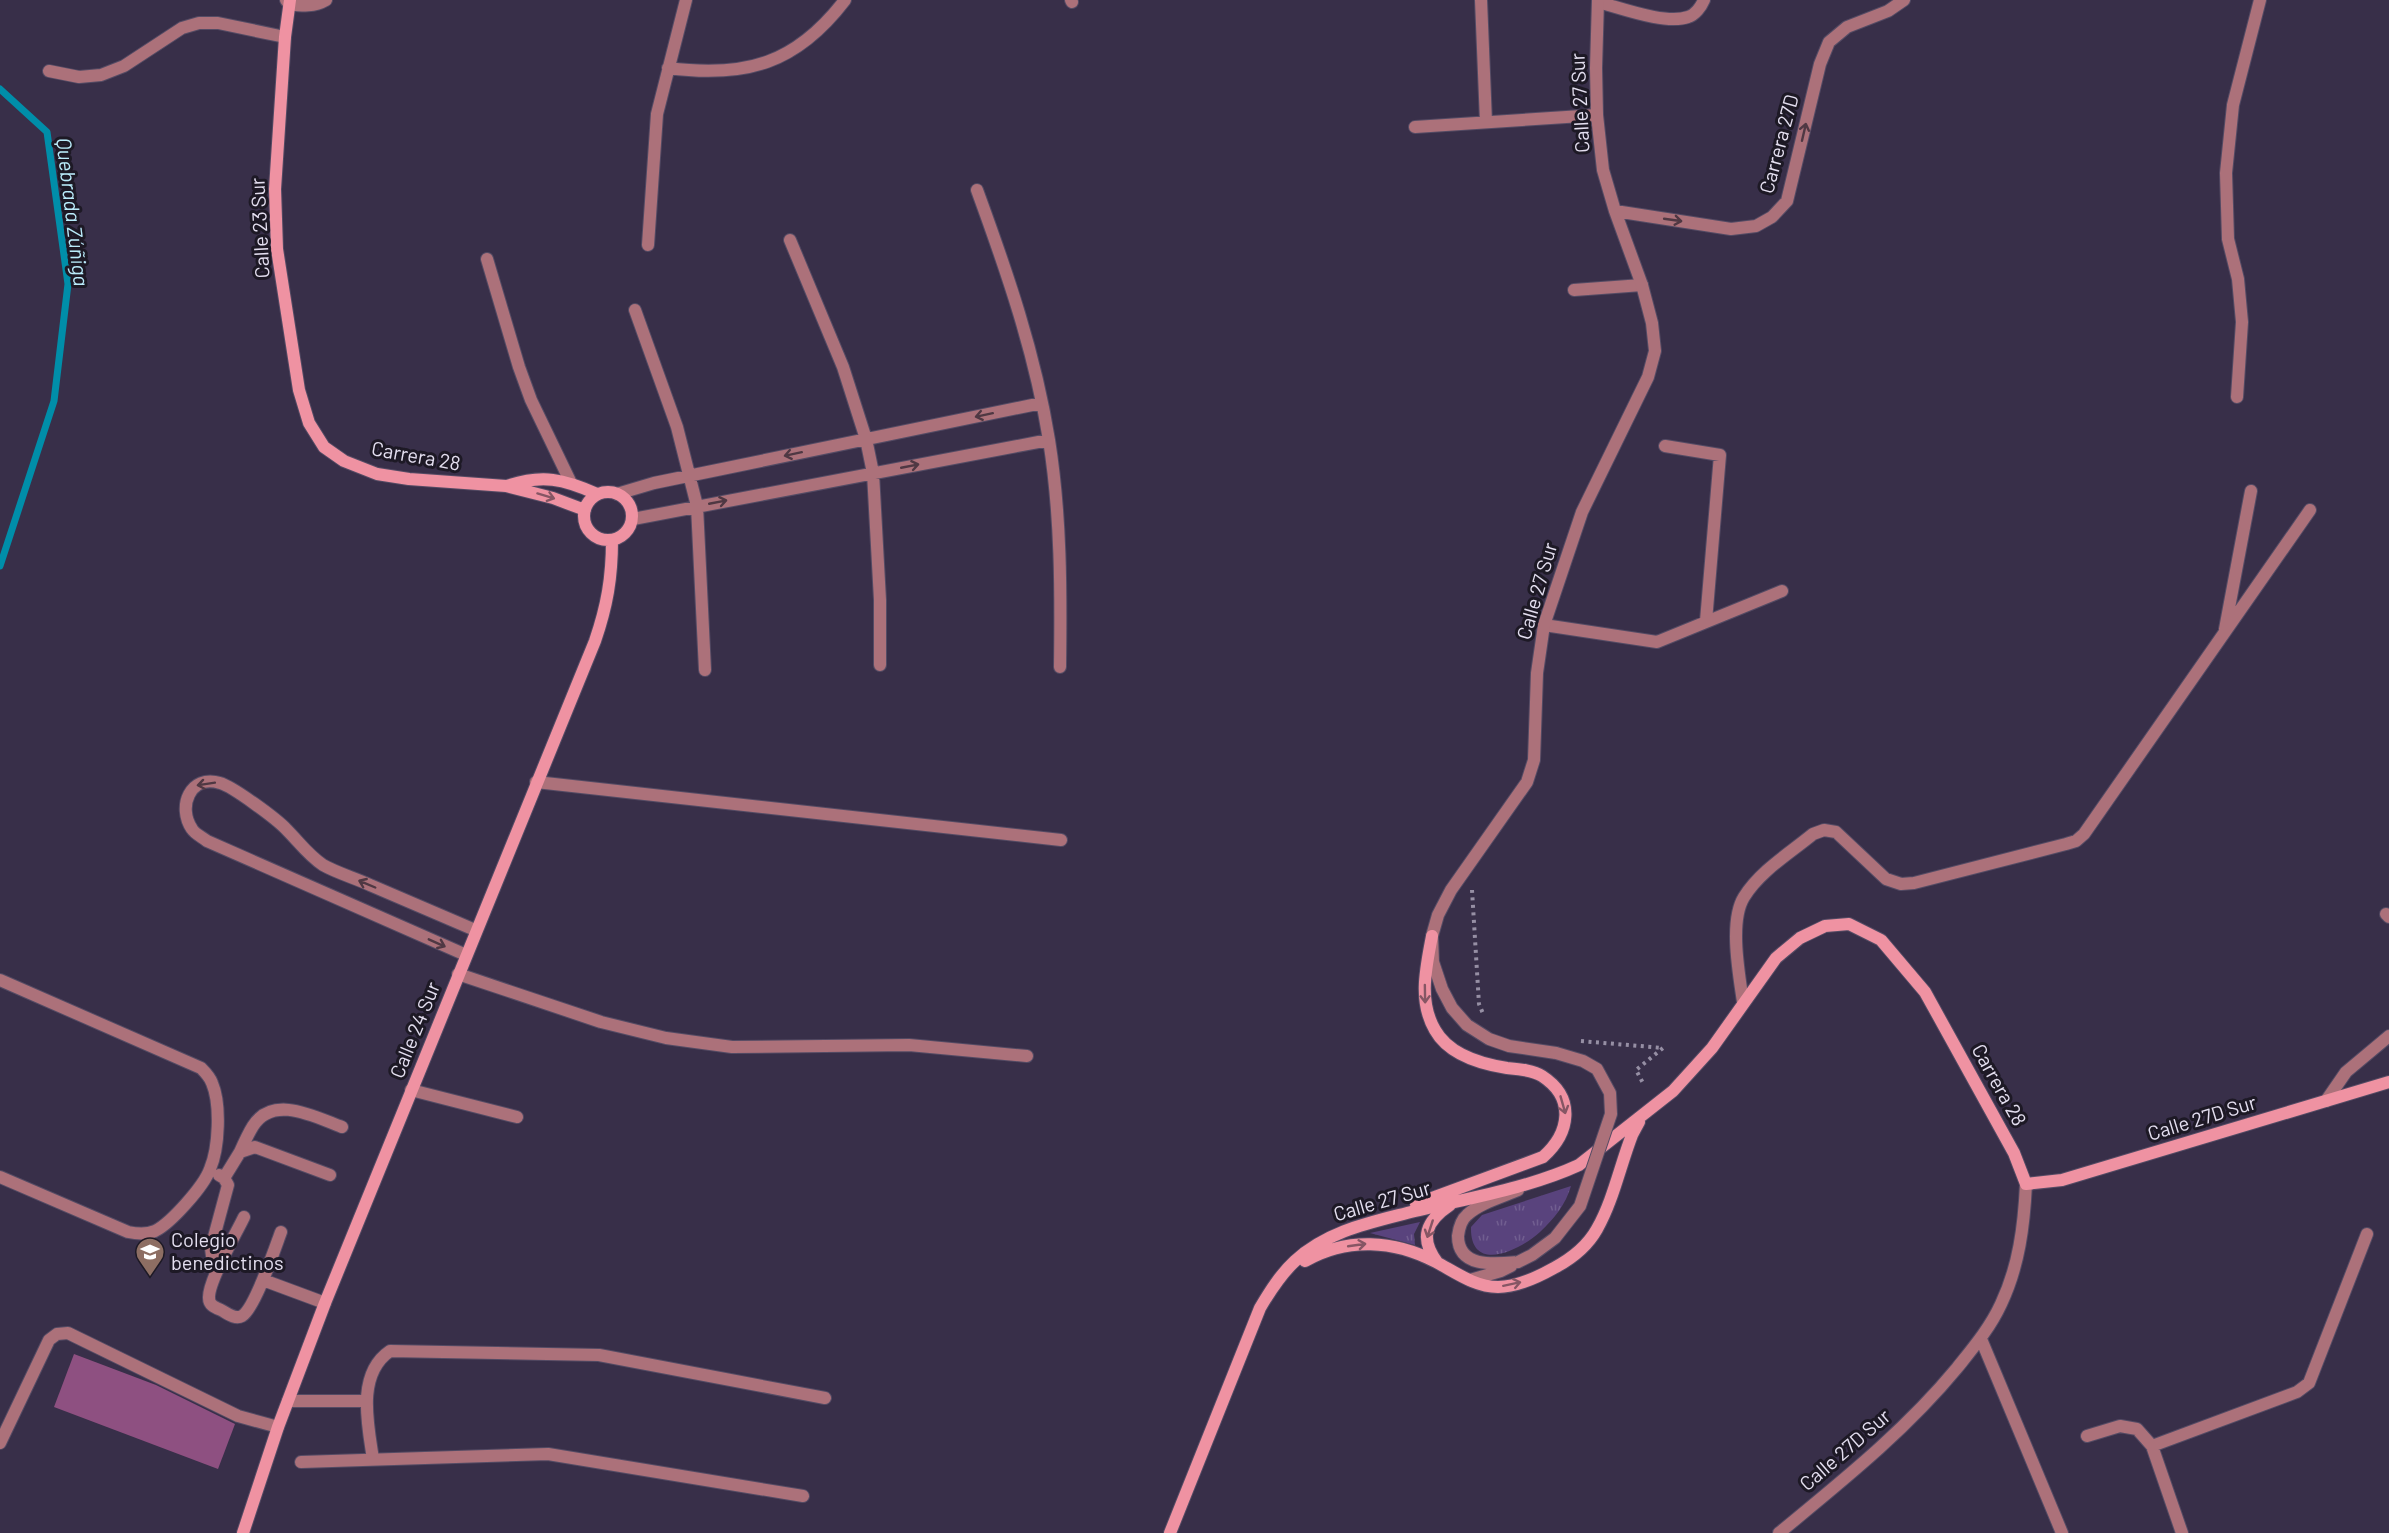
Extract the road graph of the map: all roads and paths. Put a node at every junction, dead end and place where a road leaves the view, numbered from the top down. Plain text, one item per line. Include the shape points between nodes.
1 (326, 0) edge
2 (686, 0) edge
3 (844, 0) edge
4 (1481, 0) edge
5 (1704, 0) edge
6 (1904, 0) edge
7 (2260, 0) edge
8 (289, 1) edge
9 (1598, 1) edge
10 (285, 37) junction
11 (668, 68) junction
12 (49, 71) dead end
13 (1597, 115) junction
14 (1486, 122) junction
15 (1415, 127) dead end
16 (977, 190) dead end
17 (1615, 211) junction
18 (790, 240) dead end
19 (648, 245) dead end
20 (487, 260) dead end
21 (1642, 285) junction
22 (1574, 290) dead end
23 (634, 310) dead end
24 (2236, 397) dead end
25 (1042, 403) junction
26 (866, 439) junction
27 (1049, 440) junction
28 (1665, 446) dead end
29 (324, 447) joint
30 (873, 473) junction
31 (689, 476) junction
32 (571, 483) junction
33 (506, 486) junction
34 (2251, 490) dead end
35 (597, 494) junction
36 (617, 494) junction
37 (697, 506) junction
38 (585, 510) junction
39 (2310, 510) dead end
40 (633, 519) junction
41 (612, 540) junction
42 (1782, 591) dead end
43 (1706, 621) junction
44 (1544, 625) junction
45 (2224, 633) junction
46 (880, 665) dead end
47 (1060, 668) dead end
48 (705, 670) dead end
49 (536, 782) junction
50 (1061, 840) dead end
51 (1474, 882) dead end
52 (476, 930) junction
53 (1432, 936) junction
54 (466, 955) junction
55 (458, 974) junction
56 (0, 980) edge
57 (1743, 1002) junction
58 (1486, 1019) dead end
59 (2389, 1036) edge
60 (1570, 1040) dead end
61 (1027, 1056) dead end
62 (2389, 1082) edge
63 (1644, 1085) dead end
64 (411, 1090) junction
65 (1672, 1091) joint
66 (2326, 1101) junction
67 (517, 1117) dead end
68 (1642, 1117) junction
69 (342, 1127) dead end
70 (240, 1152) junction
71 (210, 1170) junction
72 (1555, 1174) junction
73 (330, 1175) dead end
74 (0, 1177) edge
75 (224, 1178) junction
76 (2026, 1184) junction
77 (1454, 1201) junction
78 (244, 1217) dead end
79 (1362, 1224) junction
80 (281, 1232) dead end
81 (2367, 1234) dead end
82 (1518, 1262) junction
83 (222, 1263) junction
84 (1438, 1263) junction
85 (1284, 1273) junction
86 (263, 1280) junction
87 (1470, 1280) junction
88 (325, 1303) junction
89 (1981, 1339) junction
90 (825, 1398) dead end
91 (288, 1401) junction
92 (366, 1401) junction
93 (278, 1427) junction
94 (2087, 1436) dead end
95 (0, 1443) edge
96 (2152, 1446) junction
97 (373, 1459) junction
98 (301, 1462) dead end
99 (803, 1496) dead end
100 (243, 1533) edge
101 (1170, 1533) edge
102 (1779, 1533) edge
103 (2062, 1533) edge
104 (2182, 1533) edge

1 - 8 street via 304,6
2 - 11 street
3 - 11 street via 811,37 768,62 722,72
4 - 14 street
5 - 9 street via 1690,17 1674,19
17 -> 6 street, Carrera 27D via 1731,229 1756,226 1772,217 1787,201 1820,64 1829,42 1847,27 1888,11
7 - 24 street via 2233,105 2226,173 2228,239 2238,279 2242,322
8 - 10 street, Calle 23 Sur
9 - 13 street, Calle 27 Sur
10 - 12 street via 200,23 182,28 124,66 101,75 80,77
10 - 29 street, Calle 23 Sur via 275,189 277,249 299,390 309,423
11 - 19 street via 657,114
13 - 14 street
13 - 17 street, Calle 27 Sur via 1603,170
14 - 15 street
16 - 25 street via 1009,277
17 - 21 street, Calle 27 Sur
18 - 26 street via 843,367
20 - 32 street via 531,400
21 - 22 street
21 - 44 street, Calle 27 Sur via 1655,351 1648,377 1582,512
23 - 31 street via 673,417
25 -> 26 street
25 - 27 street
26 - 30 street
26 -> 31 street
30 -> 27 street
27 - 47 street via 1061,575
28 - 43 street via 1719,455
29 - 33 street, Carrera 28 via 344,461 377,474
37 -> 30 street
30 - 46 street
31 - 36 street
31 - 37 street
32 - 33 street, Carrera 28 via 538,479
32 - 35 street, Carrera 28
33 -> 38 street, Carrera 28
34 - 45 street
35 - 36 street
35 - 38 street
36 - 40 street via 626,500
37 - 40 street
37 - 48 street
38 - 41 street via 590,532
39 - 45 street
40 - 41 street via 626,534
41 - 49 street, Calle 24 Sur via 606,608
42 - 43 street
43 - 44 street via 1657,642
44 - 53 street, Calle 27 Sur via 1537,673 1534,760 1527,782 1451,890
45 - 57 street via 2076,841 1901,884 1886,879 1836,832 1813,834 1756,881 1743,898 1738,915 1737,951
49 - 50 street
49 - 52 street, Calle 24 Sur
51 - 58 path via 1479,1004
52 - 54 street, Calle 24 Sur
52 -> 54 street via 324,865 302,849 287,829 220,783 205,781 192,787 186,799 187,818 193,831 207,841
53 -> 79 street via 1424,999 1436,1033 1474,1061 1541,1076 1556,1088 1564,1102 1566,1119 1554,1148 1543,1157
53 - 82 street, Calle 27 Sur, bridge via 1433,962 1442,989 1467,1025 1509,1046 1583,1061 1597,1069 1610,1092 1611,1114 1580,1206 1556,1238
54 - 55 street, Calle 24 Sur
55 - 61 street via 601,1022 666,1038 732,1047 909,1045
55 - 64 street, Calle 24 Sur
56 - 71 street via 201,1068 212,1081 216,1099 218,1134
57 - 65 street, Carrera 28 via 1712,1048
57 - 76 street, Carrera 28 via 1776,958 1800,938 1825,926 1849,924 1881,940 1925,992 2014,1152
59 - 66 street via 2346,1072
60 - 63 path via 1663,1048 1636,1070
62 - 66 street, Calle 27D Sur
64 - 67 street
64 - 88 street, Calle 24 Sur
65 - 68 street, Calle 27 Sur
66 - 76 street, Calle 27D Sur via 2062,1180
68 - 72 street, Calle 27 Sur via 1579,1165
87 -> 68 street via 1498,1287 1515,1285 1544,1274 1588,1243 1598,1228
69 - 70 street via 295,1110 268,1111 253,1125
70 - 73 street via 255,1147
70 - 75 street
71 - 74 street via 184,1207 155,1231 141,1234 128,1232
71 - 75 street
72 - 77 street, Calle 27 Sur
72 - 82 street via 1467,1215 1459,1226 1458,1239 1471,1260 1487,1265
75 - 83 street via 228,1185 211,1248 212,1256
76 - 89 street, Carrera 28 via 2024,1227 2015,1267 2001,1305
77 - 79 street, Calle 27 Sur
77 -> 84 street via 1427,1229 1430,1252
78 - 83 street
79 - 85 street, Calle 27 Sur via 1328,1238
80 - 86 street
81 - 96 street via 2308,1383 2297,1392
82 - 87 street, Calle 27 Sur
83 - 86 street via 209,1300 212,1306 235,1317 248,1309
85 -> 84 street via 1316,1254 1363,1244 1389,1244
84 - 87 street
85 - 101 street, Calle 27 Sur via 1260,1308
86 - 88 street
88 - 91 street, Calle 24 Sur
89 - 102 street, Calle 27D Sur via 1930,1400 1879,1450
89 - 103 street
90 - 92 street via 598,1355 390,1351 381,1357 372,1373
91 - 92 street
91 - 93 street, Calle 24 Sur
92 - 97 street
93 - 95 street via 238,1416 68,1333 49,1340
93 - 100 street, Calle 24 Sur
94 - 96 street via 2120,1425 2137,1429
96 - 104 street
97 - 98 street
97 - 99 street via 548,1454

